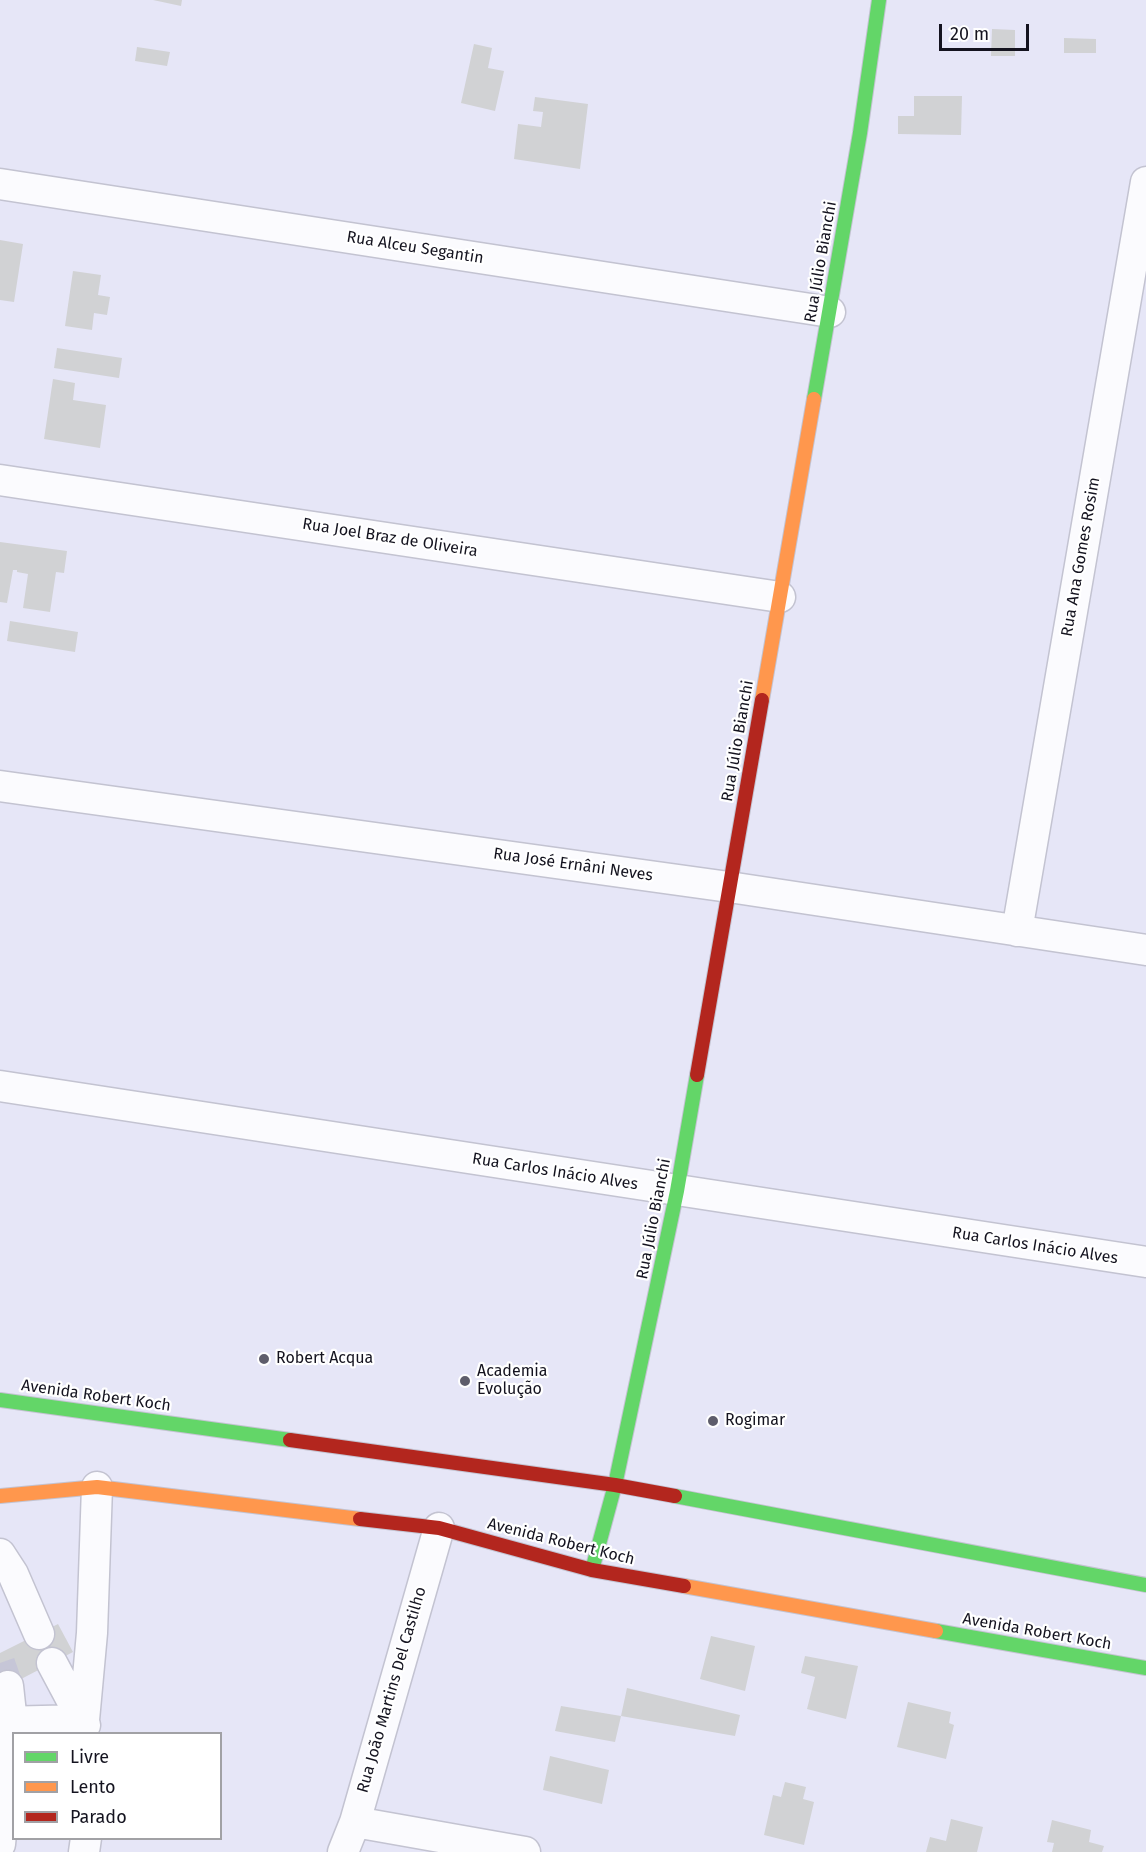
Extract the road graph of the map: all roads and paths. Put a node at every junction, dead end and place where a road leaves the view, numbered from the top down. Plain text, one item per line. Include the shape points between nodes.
1 (879, 0) edge
2 (1146, 182) edge
3 (0, 184) edge
4 (830, 312) junction
5 (0, 480) edge
6 (780, 597) junction
7 (0, 786) edge
8 (729, 887) junction
9 (1017, 931) junction
10 (1146, 950) edge
11 (0, 1086) edge
12 (677, 1191) junction
13 (1146, 1262) edge
14 (0, 1400) edge
15 (615, 1485) junction
16 (97, 1486) junction
17 (0, 1496) edge
18 (439, 1528) junction
19 (0, 1554) edge
20 (592, 1570) junction
21 (1146, 1585) edge
22 (39, 1634) dead end
23 (52, 1663) dead end
24 (1146, 1668) edge
25 (8, 1686) tunnel mouth
26 (6, 1722) edge
27 (85, 1727) edge
28 (355, 1821) junction
29 (0, 1844) edge
30 (343, 1852) edge
31 (525, 1852) edge

1 - 4 main road, Rua Júlio Bianchi
2 - 9 street, Rua Ana Gomes Rosim
3 - 4 street, Rua Alceu Segantin
4 - 6 main road, Rua Júlio Bianchi
5 - 6 street, Rua Joel Braz de Oliveira
6 - 8 main road, Rua Júlio Bianchi
7 - 8 street, Rua José Ernâni Neves
8 - 9 street, Rua José Ernâni Neves
8 - 12 main road, Rua Júlio Bianchi
9 - 10 street, Rua José Ernâni Neves
11 - 12 street, Rua Carlos Inácio Alves
12 - 13 street, Rua Carlos Inácio Alves
12 - 15 main road, Rua Júlio Bianchi
14 - 15 main road, Avenida Robert Koch
15 - 20 main road, Rua Júlio Bianchi
15 - 21 main road, Avenida Robert Koch
16 - 17 main road, Avenida Robert Koch
16 - 18 main road, Avenida Robert Koch
16 - 27 street
18 - 20 main road, Avenida Robert Koch
18 - 28 street, Rua João Martins Del Castilho
19 - 22 street
20 - 24 main road, Avenida Robert Koch
23 - 27 street
25 - 26 street
26 - 27 street
26 - 29 street
28 - 30 street, Rua João Martins Del Castilho
28 - 31 street

